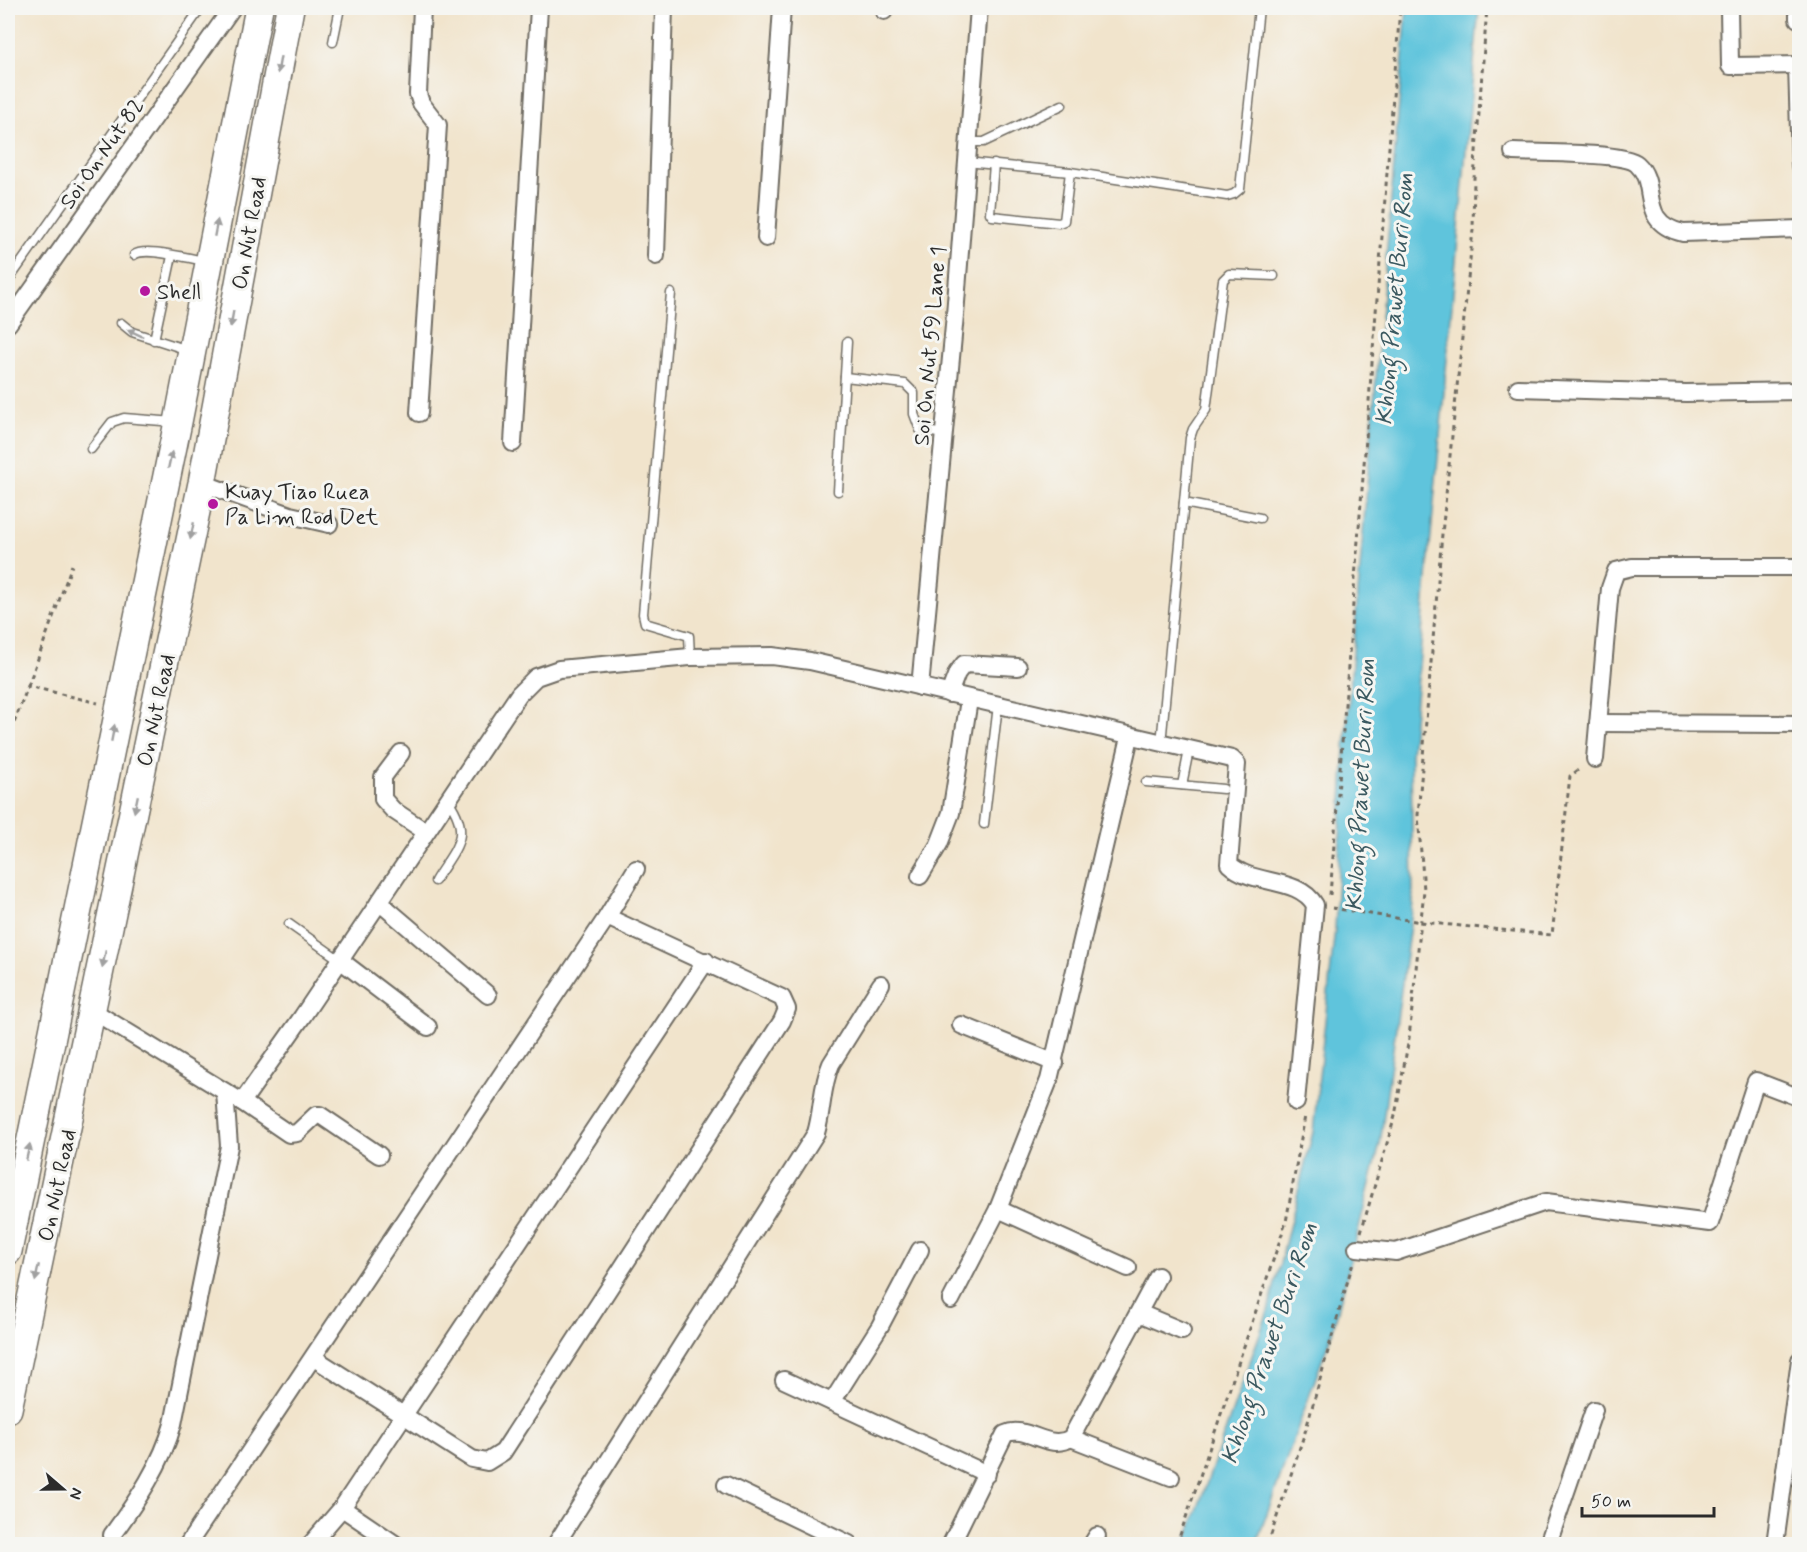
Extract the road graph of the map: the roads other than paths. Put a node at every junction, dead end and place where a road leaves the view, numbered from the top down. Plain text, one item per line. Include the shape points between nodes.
1 (201, 8) edge
2 (232, 8) edge
3 (252, 8) edge
4 (259, 8) edge
5 (290, 8) edge
6 (340, 8) edge
7 (422, 8) edge
8 (539, 8) edge
9 (664, 8) edge
10 (782, 8) edge
11 (979, 8) edge
12 (1259, 8) edge
13 (1729, 8) edge
14 (333, 42) dead end
15 (1798, 65) edge
16 (1062, 105) dead end
17 (968, 142) junction
18 (1513, 152) dead end
19 (966, 162) junction
20 (994, 164) junction
21 (1800, 166) edge
22 (1070, 172) junction
23 (1800, 229) edge
24 (766, 238) dead end
25 (134, 255) dead end
26 (172, 256) junction
27 (656, 256) dead end
28 (209, 262) junction
29 (1274, 276) dead end
30 (8, 281) edge
31 (671, 293) dead end
32 (121, 323) dead end
33 (8, 324) edge
34 (154, 340) junction
35 (847, 342) dead end
36 (191, 351) junction
37 (845, 377) junction
38 (1518, 388) dead end
39 (1800, 391) edge
40 (419, 413) dead end
41 (178, 422) junction
42 (944, 434) junction
43 (513, 444) dead end
44 (91, 449) dead end
45 (202, 483) junction
46 (838, 491) dead end
47 (1184, 503) junction
48 (1260, 518) dead end
49 (329, 524) dead end
50 (1800, 567) edge
51 (690, 657) junction
52 (1018, 667) dead end
53 (920, 687) junction
54 (949, 694) junction
55 (969, 700) junction
56 (998, 705) junction
57 (1598, 723) junction
58 (1800, 724) edge
59 (1130, 737) junction
60 (1161, 745) junction
61 (1189, 750) junction
62 (400, 753) dead end
63 (1595, 759) road end
64 (1146, 782) dead end
65 (1182, 785) junction
66 (1223, 789) dead end
67 (448, 800) junction
68 (984, 824) dead end
69 (426, 832) junction
70 (636, 869) dead end
71 (920, 876) dead end
72 (435, 881) dead end
73 (82, 894) junction
74 (116, 901) junction
75 (380, 902) junction
76 (607, 917) junction
77 (288, 924) dead end
78 (340, 960) junction
79 (706, 961) junction
80 (881, 984) dead end
81 (488, 995) dead end
82 (93, 1011) junction
83 (961, 1025) dead end
84 (428, 1027) dead end
85 (1053, 1069) junction
86 (225, 1092) junction
87 (1800, 1098) edge
88 (242, 1102) junction
89 (1301, 1107) road end
90 (379, 1155) dead end
91 (998, 1209) junction
92 (1357, 1248) road end
93 (920, 1250) dead end
94 (8, 1251) edge
95 (1128, 1268) dead end
96 (1158, 1276) dead end
97 (951, 1300) dead end
98 (1139, 1313) junction
99 (1182, 1331) dead end
100 (314, 1358) junction
101 (1800, 1360) edge
102 (784, 1380) dead end
103 (832, 1402) junction
104 (8, 1409) edge
105 (1594, 1410) dead end
106 (404, 1416) junction
107 (1071, 1437) junction
108 (987, 1474) junction
109 (1171, 1477) dead end
110 (726, 1485) dead end
111 (342, 1508) junction
112 (112, 1535) dead end
113 (188, 1545) edge
114 (311, 1545) edge
115 (395, 1545) edge
116 (556, 1545) edge
117 (849, 1545) edge
118 (951, 1545) edge
119 (1548, 1545) edge
120 (1774, 1545) edge

1 - 30 lane
2 - 33 street, Soi On Nut 82
3 - 4 street
28 -> 4 main road, On Nut Road
5 -> 45 main road, On Nut Road
6 - 14 lane
7 - 40 street via 418,94 438,125
8 - 43 street
9 - 27 street
10 - 24 street
11 - 17 street, Soi On Nut 59 Lane 1
12 - 22 lane via 1240,189 1227,196
13 - 15 street via 1730,66
15 - 21 street
16 - 17 lane via 984,141
17 - 19 street, Soi On Nut 59 Lane 1
18 - 23 street via 1615,157 1637,163 1656,217 1671,231
19 - 20 lane
19 - 42 street, Soi On Nut 59 Lane 1
20 - 22 lane
20 - 22 lane via 992,216 1059,224 1064,221
25 - 26 lane via 142,250
26 - 28 lane
26 - 34 lane
28 - 36 main road, On Nut Road
29 - 47 lane via 1229,274 1223,280 1206,410 1190,438
31 - 51 lane via 643,614 645,623 689,636
34 -> 32 lane
34 - 36 lane
35 - 37 lane
36 - 41 main road, On Nut Road
37 - 42 lane via 905,384 914,393 914,414 920,430
37 - 46 lane
38 - 39 street via 1686,393
41 - 44 lane via 124,418 112,423
73 -> 41 main road, On Nut Road
42 - 53 street, Soi On Nut 59 Lane 1
45 - 49 street via 290,515
45 -> 74 main road, On Nut Road
47 - 48 lane
47 - 60 lane
50 - 57 street via 1632,567 1616,571 1610,588
51 - 53 street via 772,656
51 - 67 street via 560,669 536,677 519,694
52 - 54 street via 964,664
53 - 54 street
54 - 55 street
55 - 56 street
55 - 71 street via 951,813
56 - 59 street
56 - 68 lane
57 - 58 street
57 - 63 street
59 - 60 street
59 - 85 street
60 - 61 street
61 - 65 lane
61 - 89 street via 1232,759 1237,764 1229,864 1238,872 1301,890 1321,910
62 - 69 street via 383,777 383,799
64 - 65 lane
65 - 66 lane
67 - 69 street
67 - 72 lane via 460,817 462,828
69 - 75 street
70 - 76 street
73 - 74 main road
94 -> 73 main road, On Nut Road
74 -> 82 main road, On Nut Road
75 - 78 street
75 - 81 street
76 - 79 street
76 - 100 street
77 - 78 lane
78 - 84 street
78 - 88 street
79 - 106 street
79 - 106 street via 783,998 787,1009 503,1452 487,1462 472,1459
80 - 116 street via 825,1077 816,1134
82 - 86 street
82 -> 104 main road, On Nut Road
83 - 85 street
85 - 91 street
86 - 88 street
86 - 112 street via 229,1146 173,1424 154,1470
87 - 92 street via 1756,1081 1710,1223 1546,1202 1396,1252
88 - 90 street via 289,1134 297,1133 320,1115
91 - 95 street
91 - 97 street
93 - 103 street via 880,1326
96 - 98 street
98 - 99 street
98 - 107 street
100 - 106 street
100 - 113 street
101 - 120 street
102 - 103 street
103 - 108 street
105 - 119 street
106 - 111 street
107 - 108 street via 1062,1443 1019,1433 1005,1434
107 - 109 street
108 - 118 street
110 - 117 street
111 - 114 street
111 - 115 street

